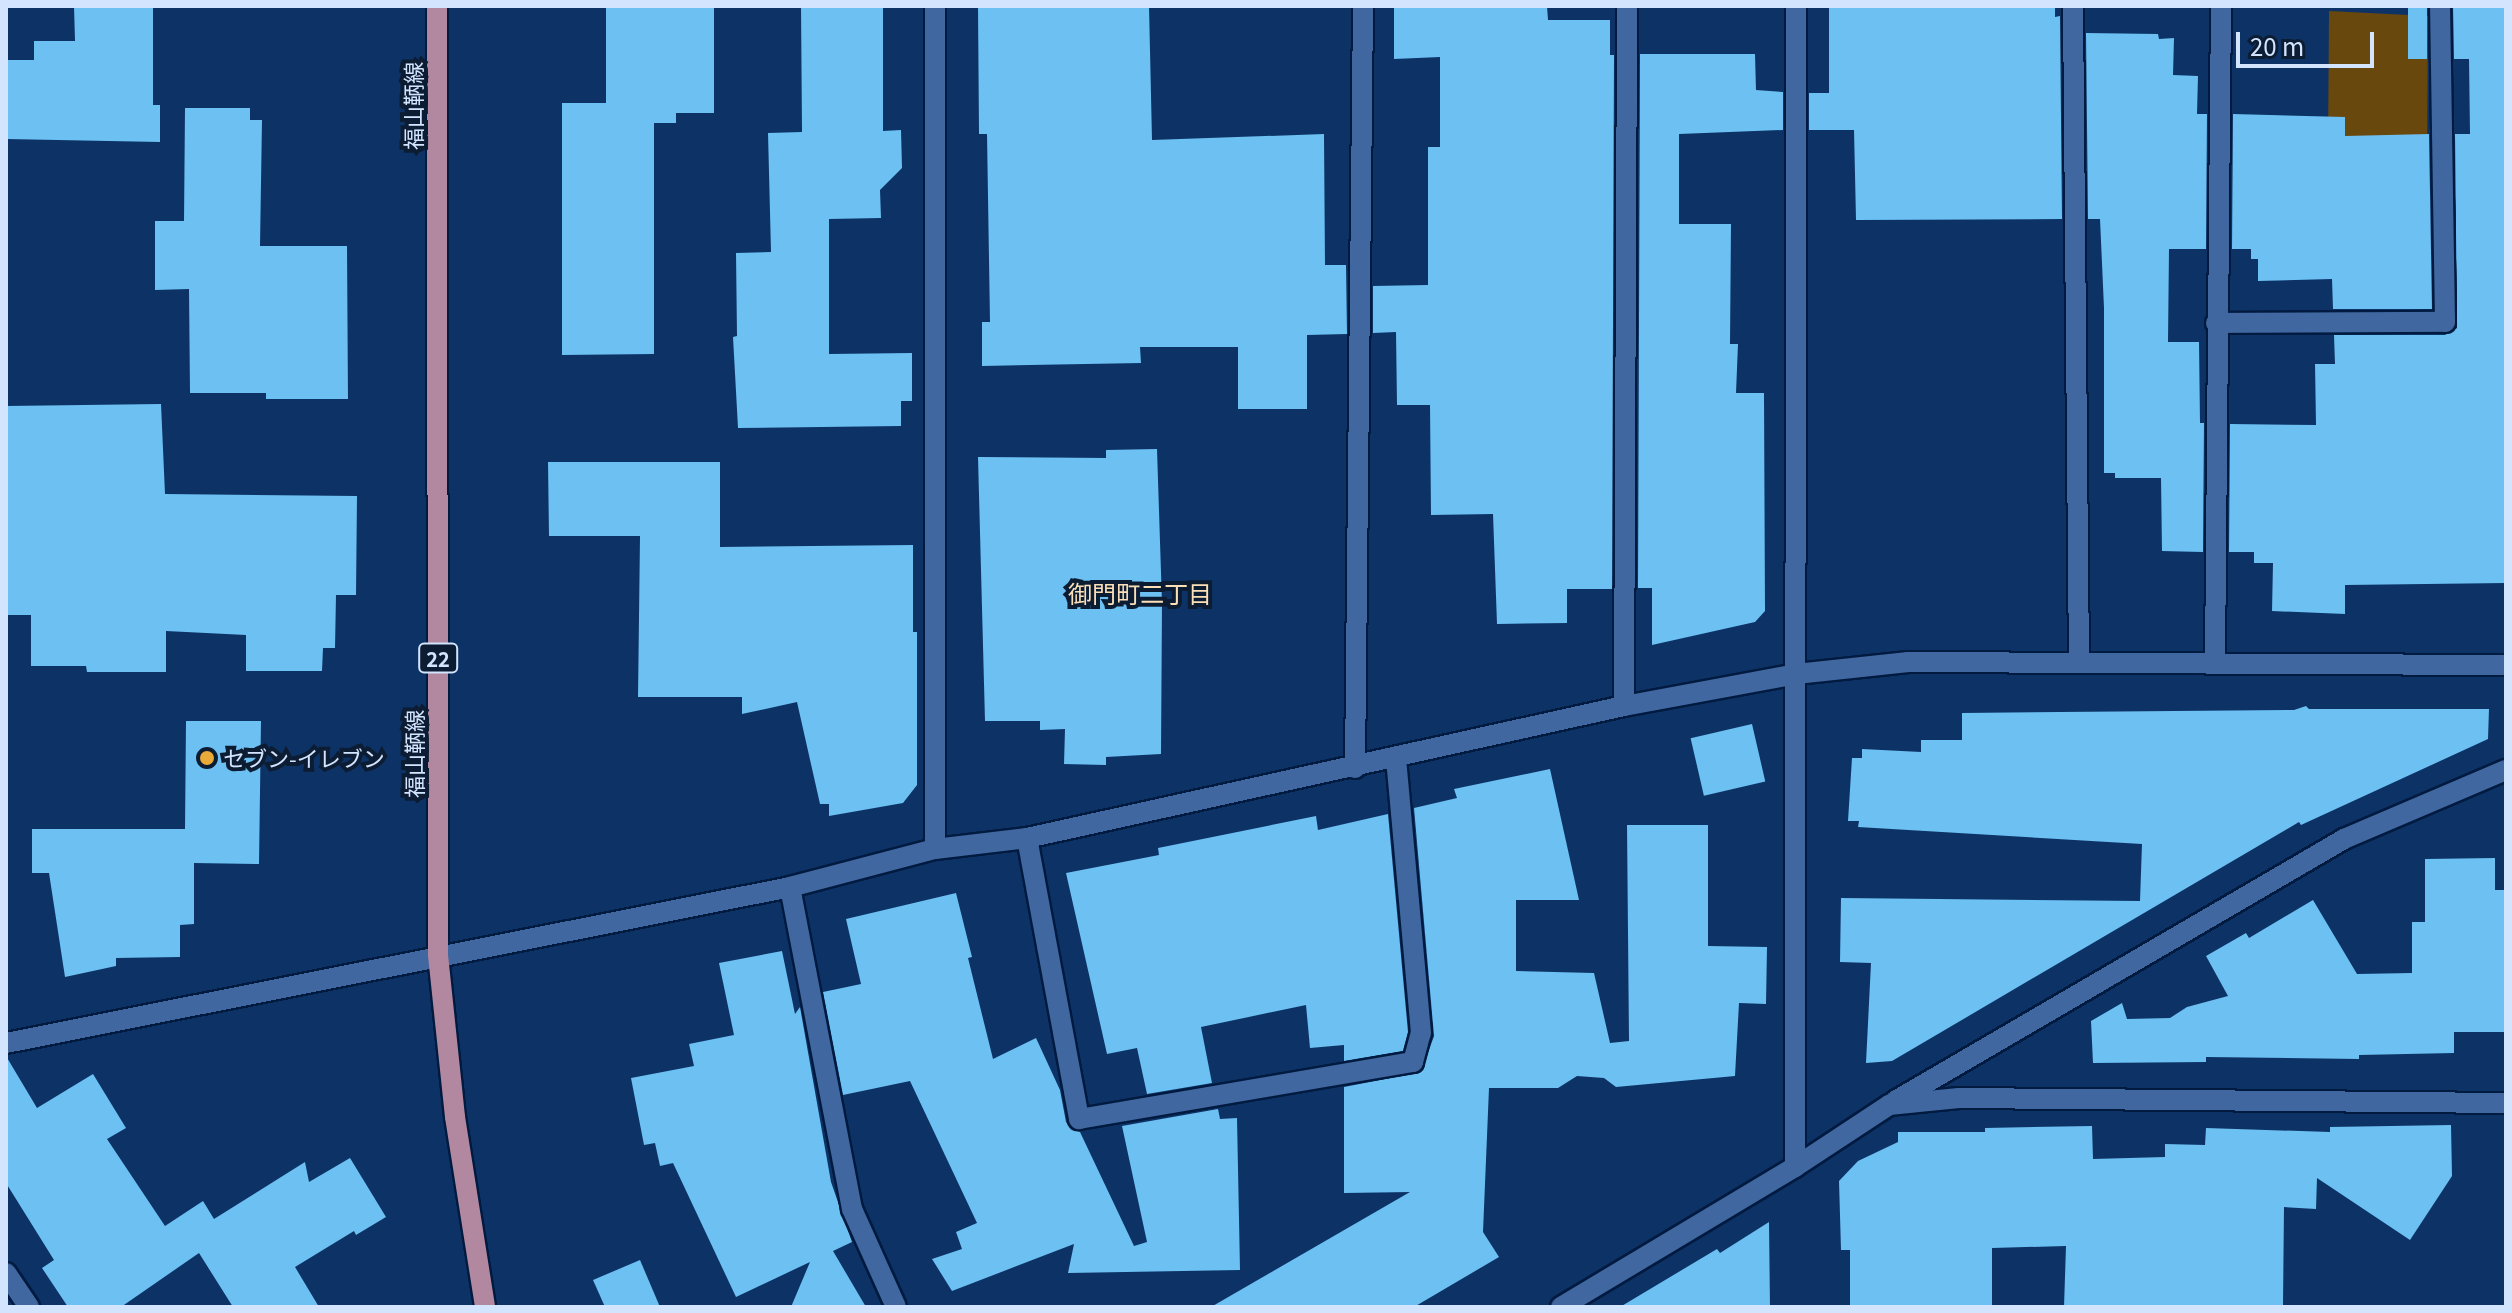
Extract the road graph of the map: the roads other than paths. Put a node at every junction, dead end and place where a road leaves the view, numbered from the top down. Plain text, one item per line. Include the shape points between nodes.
1 (437, 6) edge
2 (935, 6) edge
3 (1363, 6) edge
4 (1627, 6) edge
5 (1796, 6) edge
6 (2073, 6) edge
7 (2221, 6) edge
8 (2440, 6) edge
9 (2216, 323) junction
10 (2079, 661) junction
11 (2215, 662) junction
12 (2506, 665) edge
13 (1796, 674) junction
14 (1624, 706) junction
15 (1396, 759) junction
16 (1355, 768) junction
17 (2506, 770) edge
18 (1027, 838) junction
19 (935, 849) junction
20 (790, 887) junction
21 (438, 955) junction
22 (6, 1043) edge
23 (2506, 1103) edge
24 (1889, 1105) junction
25 (1795, 1167) junction
26 (6, 1273) edge
27 (29, 1307) edge
28 (485, 1307) edge
29 (896, 1307) edge
30 (1561, 1307) edge

1 - 21 main road, 福山鞆線 / 22
2 - 19 street
3 - 16 street
4 - 14 street
5 - 13 street
6 - 10 street
7 - 9 street
8 - 9 street via 2445,322
9 - 11 street
10 - 11 street
10 - 13 street via 1908,662
11 - 12 street
13 - 14 street
13 - 25 street
14 - 15 street
15 - 16 street
15 - 18 street via 1421,1033 1413,1062 1079,1119
16 - 18 street
17 - 24 street via 2344,839
18 - 19 street
19 - 20 street
20 - 21 street
20 - 29 street via 852,1209
21 - 22 street
21 - 28 main road, 福山鞆線 / 22 via 455,1117
23 - 24 street via 1959,1098
24 - 25 street
25 - 30 street
26 - 27 street

